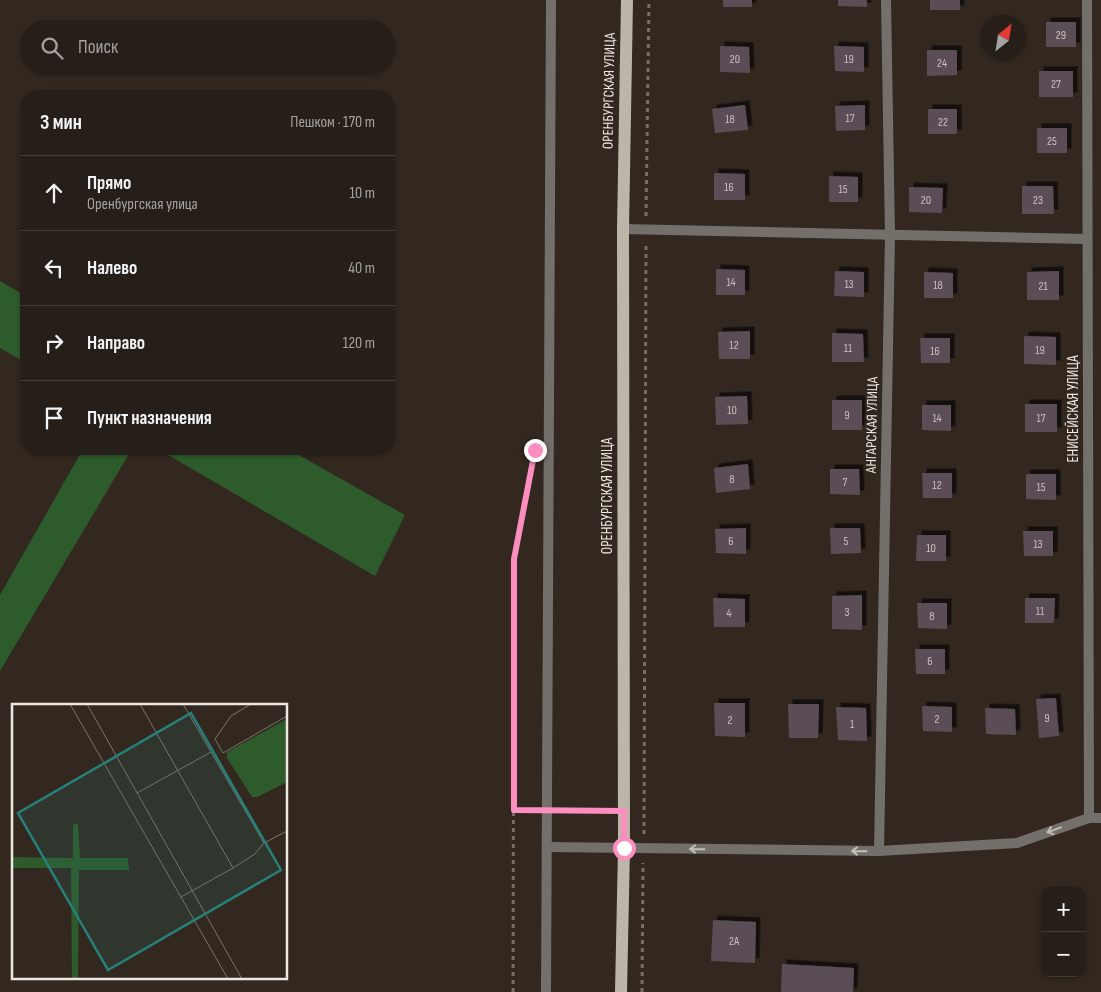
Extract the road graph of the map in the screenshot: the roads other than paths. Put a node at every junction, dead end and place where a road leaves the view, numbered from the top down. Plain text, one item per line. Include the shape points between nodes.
1 (551, 0) edge
2 (627, 0) edge
3 (886, 0) edge
4 (1087, 0) edge
5 (623, 228) junction
6 (890, 235) junction
7 (1087, 238) junction
8 (1089, 818) junction
9 (1101, 818) edge
10 (547, 847) junction
11 (624, 848) junction
12 (879, 851) junction
13 (546, 992) edge
14 (621, 992) edge

1 - 10 street
2 - 5 main road, ОРЕНБУРГСКАЯ УЛИЦА
3 - 6 street, АНГАРСКАЯ УЛИЦА
4 - 7 street, ЕНИСЕЙСКАЯ УЛИЦА
5 - 6 street
5 - 11 main road, ОРЕНБУРГСКАЯ УЛИЦА
6 - 7 street
6 - 12 street, АНГАРСКАЯ УЛИЦА
7 - 8 street, ЕНИСЕЙСКАЯ УЛИЦА
8 - 9 street
8 -> 12 street via 1017,843
10 - 11 street
10 - 13 street
12 -> 11 street
11 - 14 main road, ОРЕНБУРГСКАЯ УЛИЦА

